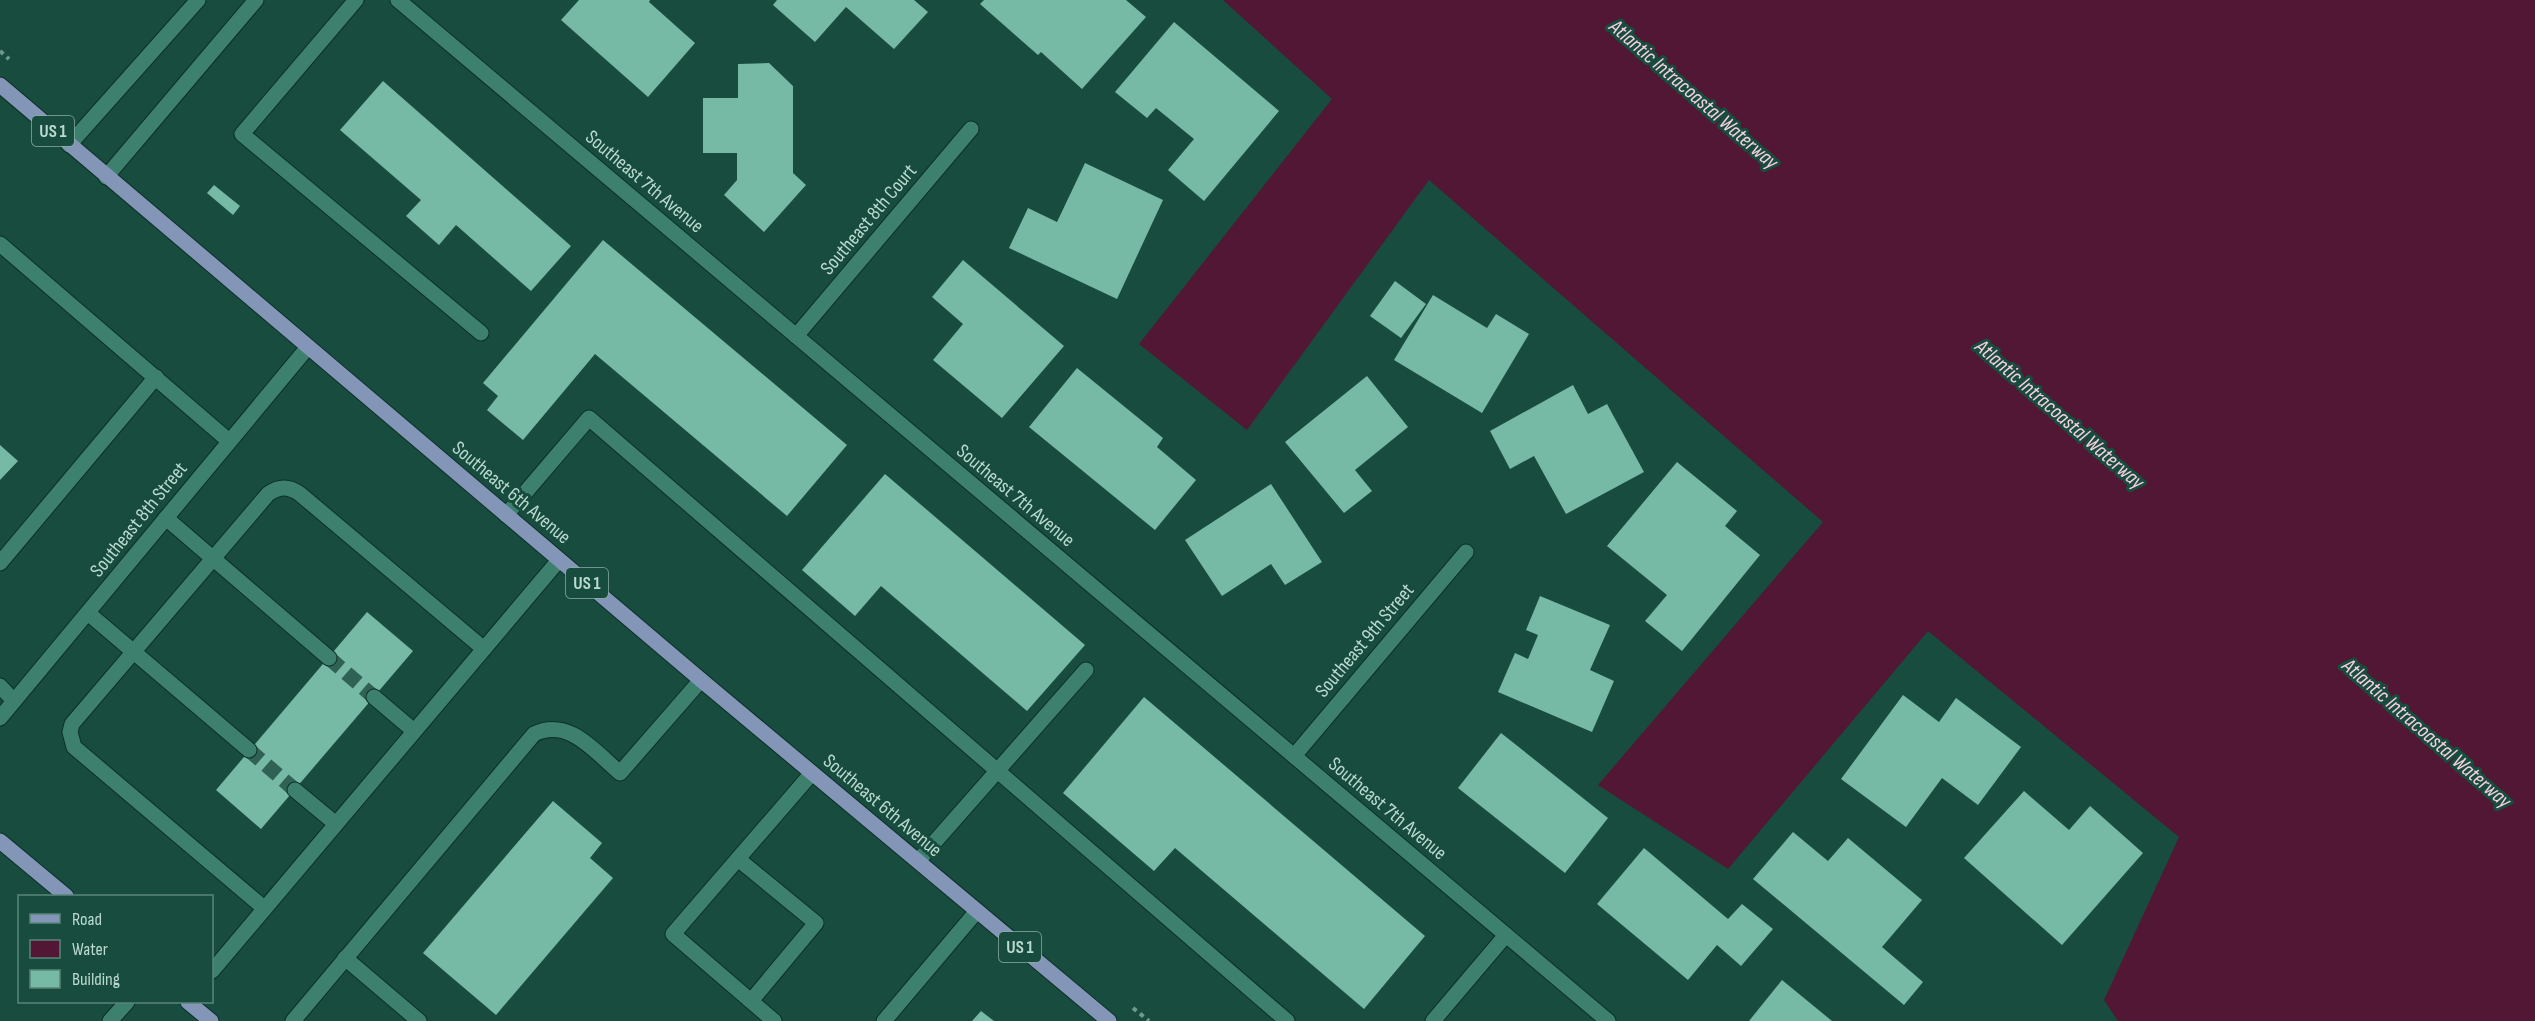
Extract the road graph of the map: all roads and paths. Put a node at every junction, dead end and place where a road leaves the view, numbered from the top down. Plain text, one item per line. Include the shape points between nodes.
1 (198, 0) edge
2 (256, 0) edge
3 (356, 0) edge
4 (398, 0) edge
5 (0, 85) edge
6 (971, 129) dead end
7 (69, 145) junction
8 (106, 177) junction
9 (0, 244) edge
10 (481, 333) dead end
11 (796, 336) junction
12 (308, 346) junction
13 (156, 378) junction
14 (230, 441) junction
15 (506, 515) junction
16 (166, 518) junction
17 (1466, 552) dead end
18 (212, 558) junction
19 (559, 560) junction
20 (0, 563) edge
21 (88, 613) junction
22 (484, 649) junction
23 (132, 651) junction
24 (329, 658) tunnel mouth
25 (1086, 670) dead end
26 (701, 680) junction
27 (0, 686) edge
28 (374, 696) tunnel mouth
29 (14, 701) junction
30 (0, 718) edge
31 (414, 731) junction
32 (249, 750) tunnel mouth
33 (1294, 756) junction
34 (997, 770) junction
35 (812, 773) junction
36 (295, 790) tunnel mouth
37 (336, 824) junction
38 (0, 841) edge
39 (738, 859) junction
40 (918, 861) junction
41 (64, 895) edge
42 (264, 908) junction
43 (977, 911) junction
44 (1506, 935) junction
45 (345, 958) junction
46 (213, 969) edge
47 (751, 1001) junction
48 (126, 1003) edge
49 (189, 1003) edge
50 (110, 1021) edge
51 (211, 1021) edge
52 (293, 1021) edge
53 (419, 1021) edge
54 (774, 1021) edge
55 (884, 1021) edge
56 (1109, 1021) edge
57 (1287, 1021) edge
58 (1433, 1021) edge
59 (1608, 1021) edge

1 - 7 street
2 - 8 street
3 - 10 street via 242,134
4 - 11 street, Southeast 7th Avenue
5 - 7 main road, Southeast 6th Avenue / US 1
6 - 11 street, Southeast 8th Court
7 - 8 main road, Southeast 6th Avenue / US 1
8 - 12 main road, Southeast 6th Avenue / US 1
9 - 13 street
11 - 33 street, Southeast 7th Avenue
12 - 14 street, Southeast 8th Street
12 - 15 main road, Southeast 6th Avenue / US 1
13 - 14 street
13 - 20 street
14 - 16 street, Southeast 8th Street
15 - 19 main road, Southeast 6th Avenue / US 1
15 - 34 street via 589,418
16 - 18 street
16 - 21 street, Southeast 8th Street
17 - 33 street, Southeast 9th Street
18 - 22 street via 268,494 288,488
18 - 23 street
18 - 24 street
19 - 22 street
19 - 26 main road, Southeast 6th Avenue / US 1
21 - 23 street
21 - 29 street, Southeast 8th Street
22 - 31 street
23 - 32 street
23 - 42 street via 72,724 74,747
25 - 34 street
26 - 35 main road, Southeast 6th Avenue / US 1
26 - 45 street via 620,773 567,730 544,729 534,734
27 - 29 street
28 - 31 street
29 - 30 street, Southeast 8th Street
31 - 37 street
33 - 44 street, Southeast 7th Avenue
34 - 40 street
34 - 57 street
35 - 39 street
35 - 40 main road, Southeast 6th Avenue / US 1
36 - 37 street
37 - 42 street
38 - 41 main road
39 - 47 street via 673,934
39 - 47 street via 816,922
40 - 43 main road, Southeast 6th Avenue / US 1
42 - 46 street
43 - 55 street
43 - 56 main road, Southeast 6th Avenue / US 1
44 - 58 street
44 - 59 street, Southeast 7th Avenue
45 - 52 street
45 - 53 street
47 - 54 street
48 - 50 street
49 - 51 main road

